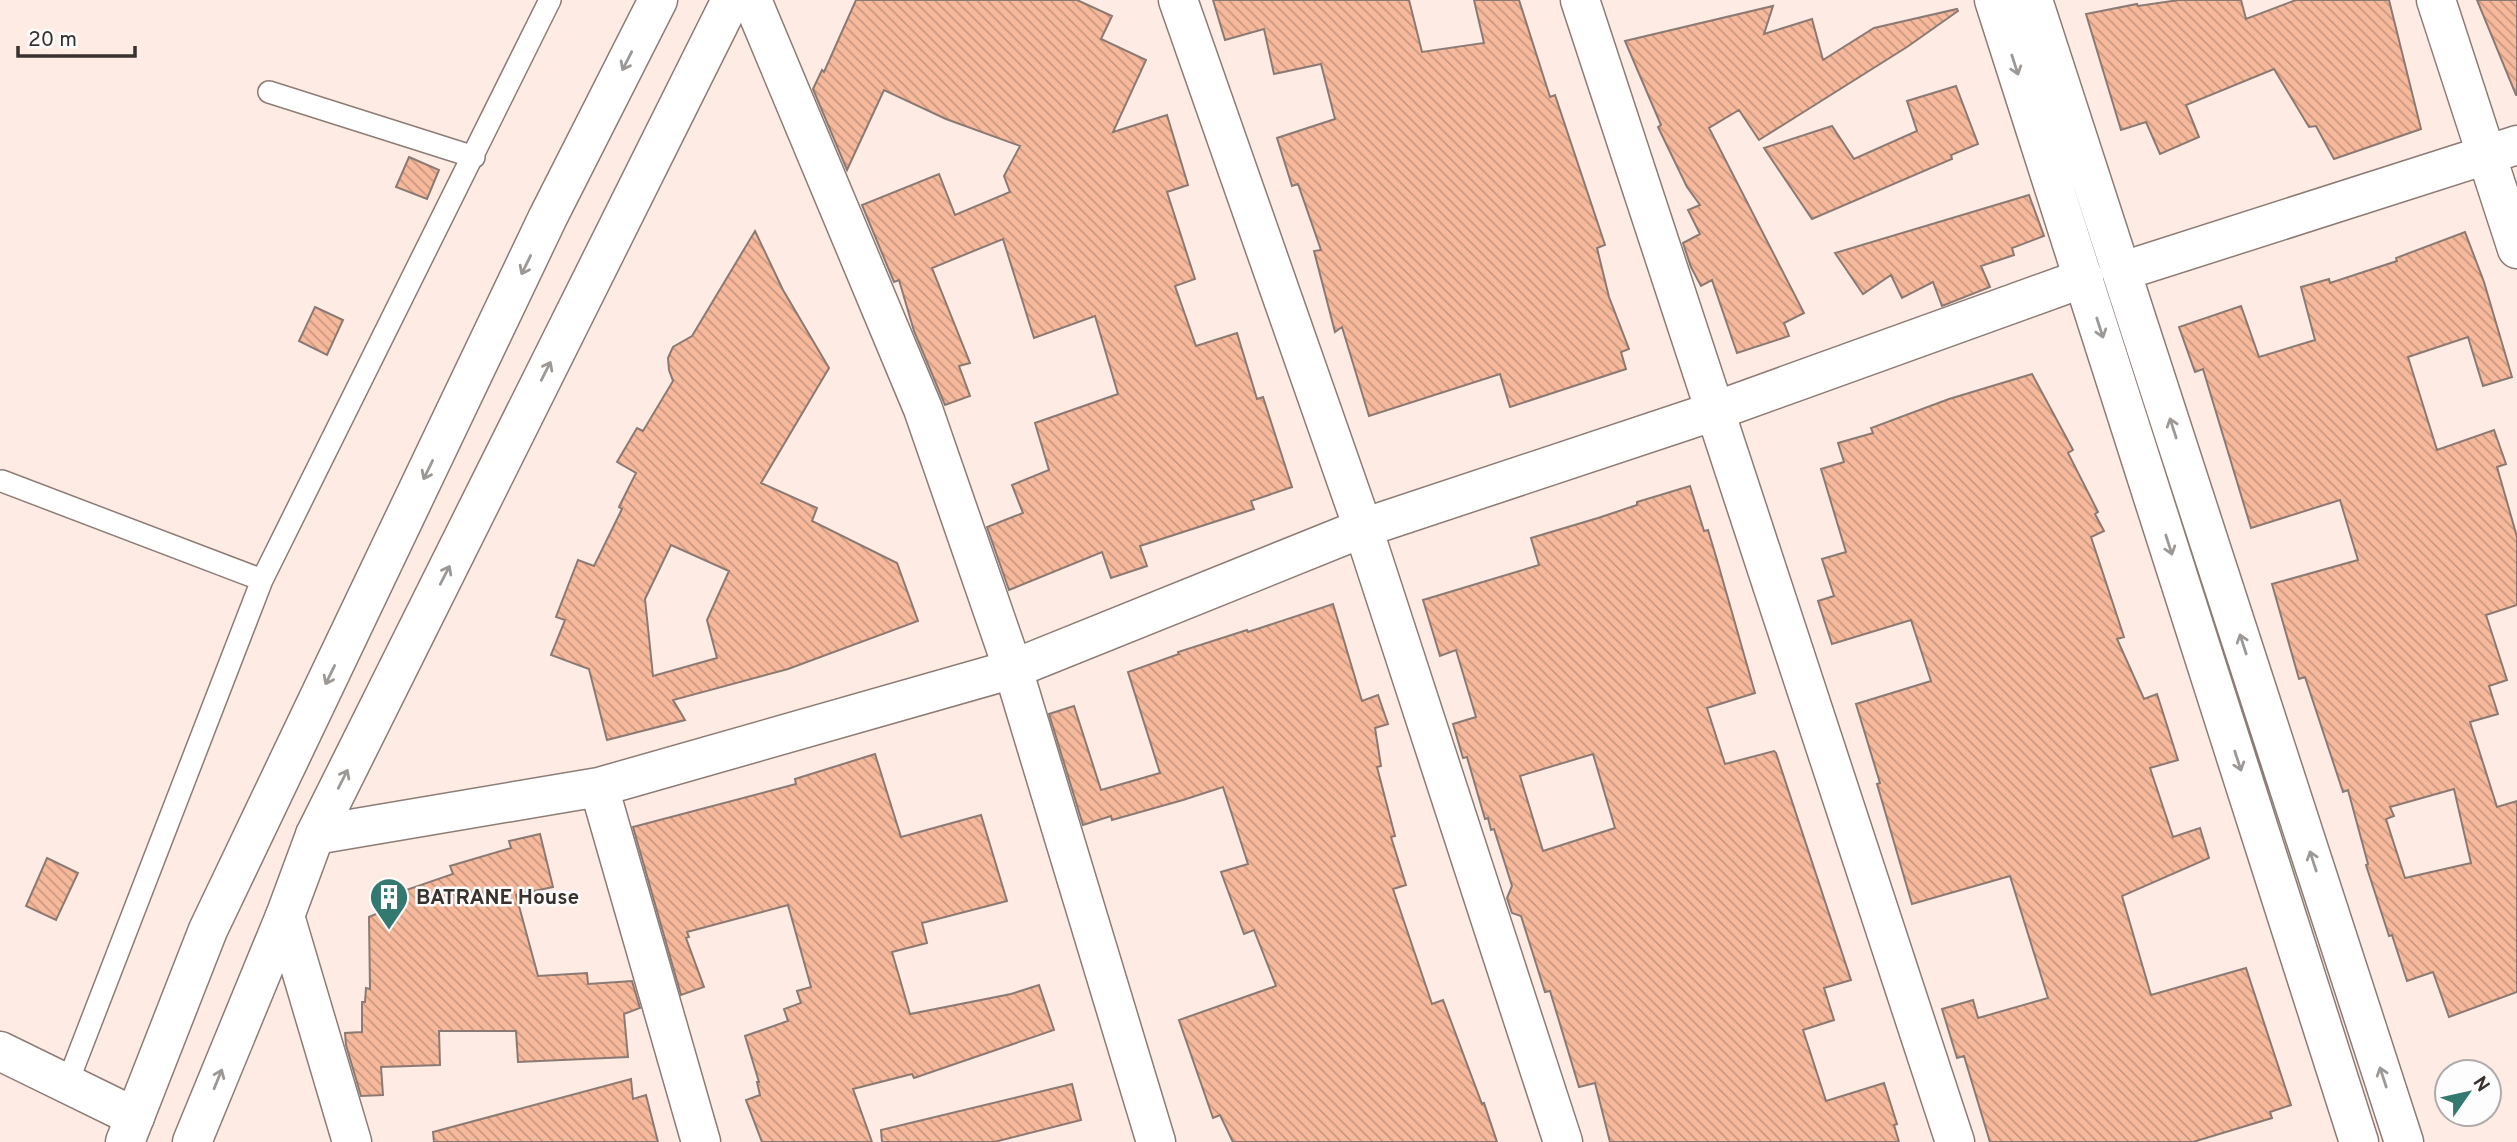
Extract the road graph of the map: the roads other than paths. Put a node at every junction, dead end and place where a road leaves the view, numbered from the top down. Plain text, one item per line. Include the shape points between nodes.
1 (550, 0) edge
2 (658, 0) edge
3 (731, 0) edge
4 (752, 0) edge
5 (1178, 0) edge
6 (1580, 0) edge
7 (1994, 0) edge
8 (2033, 0) edge
9 (2436, 0) edge
10 (270, 92) dead end
11 (2502, 150) edge
12 (474, 157) junction
13 (2517, 249) edge
14 (2123, 271) junction
15 (2084, 278) junction
16 (1715, 411) junction
17 (2, 481) dead end
18 (1363, 527) junction
19 (262, 580) junction
20 (1013, 669) junction
21 (599, 787) junction
22 (315, 835) junction
23 (285, 916) junction
24 (0, 1051) edge
25 (67, 1084) junction
26 (130, 1129) edge
27 (192, 1142) edge
28 (352, 1142) edge
29 (701, 1142) edge
30 (1156, 1142) edge
31 (1563, 1142) edge
32 (1955, 1142) edge
33 (2360, 1142) edge
34 (2404, 1142) edge

1 - 12 lane
2 -> 26 main road via 548,217 208,930
22 -> 3 main road
4 - 20 main road via 923,409
5 - 18 main road
6 - 16 main road
7 -> 15 main road
8 - 14 main road
9 - 11 main road
10 - 12 lane
11 - 13 main road
11 - 14 main road
12 - 19 lane
34 -> 14 main road
15 - 16 main road
15 -> 33 main road
16 - 18 main road
16 - 32 main road
17 - 19 lane
18 - 20 main road
18 - 31 main road
19 - 25 lane
20 - 21 main road
20 - 30 main road
21 - 22 main road
21 - 29 main road
22 - 23 main road
27 -> 23 main road
23 - 28 main road
24 - 25 main road
25 - 26 main road

